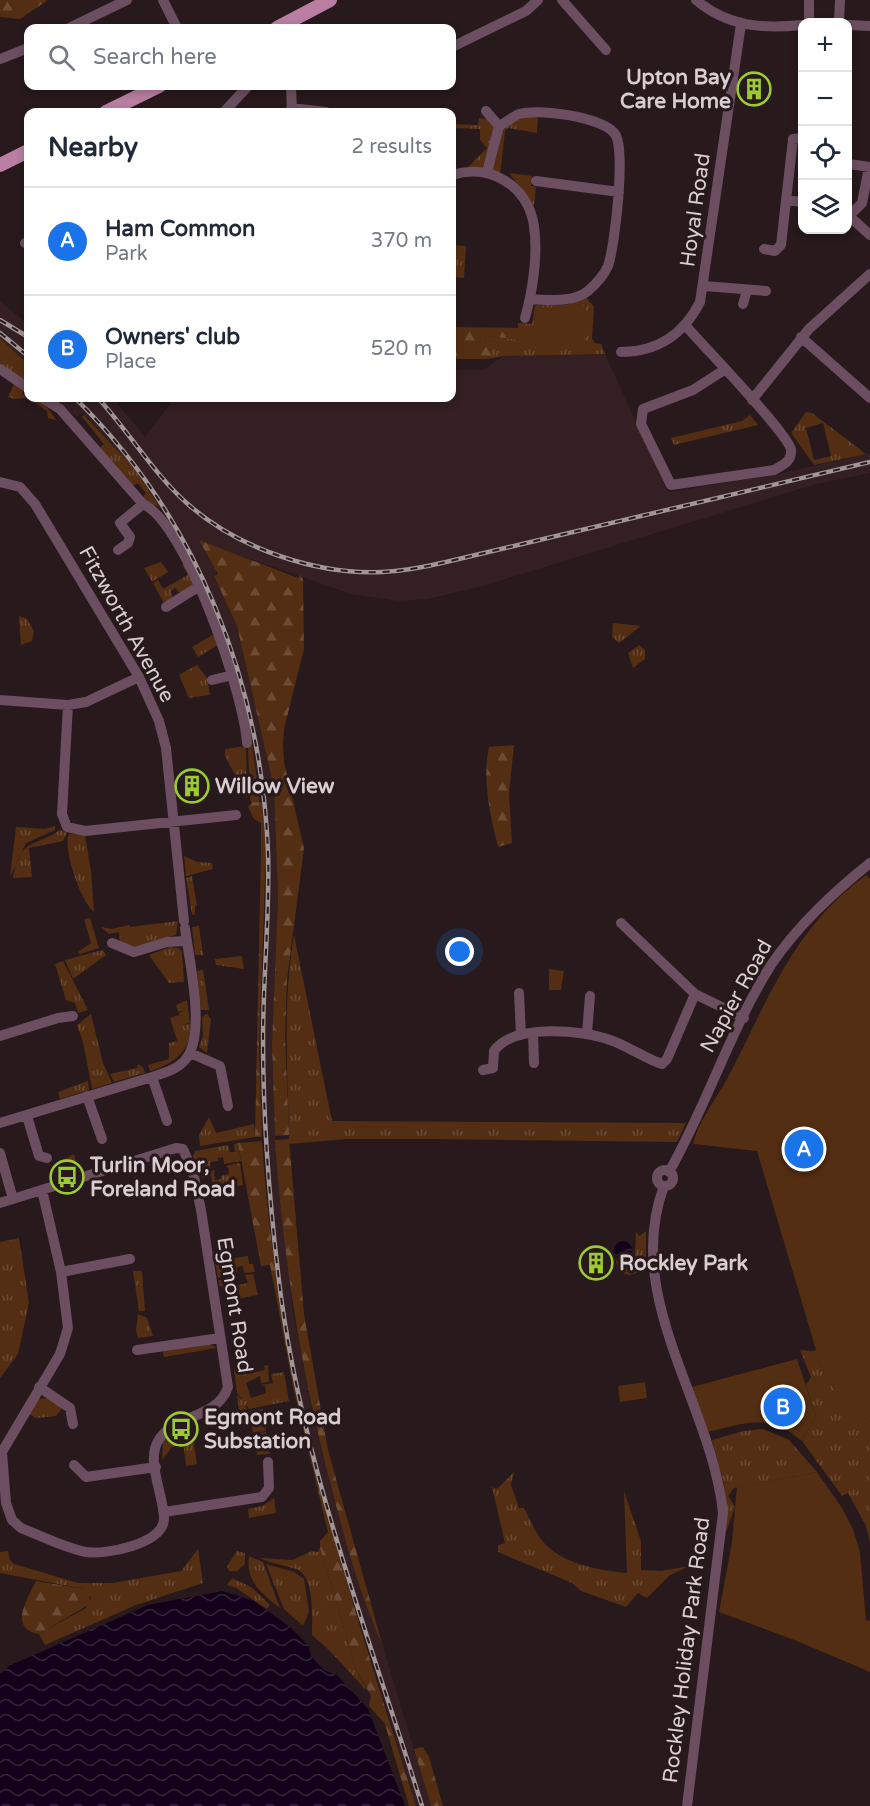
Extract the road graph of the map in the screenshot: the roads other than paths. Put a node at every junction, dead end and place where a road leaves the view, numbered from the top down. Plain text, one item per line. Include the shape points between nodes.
1 (127, 0) edge
2 (163, 0) edge
3 (330, 0) edge
4 (538, 0) edge
5 (562, 0) edge
6 (696, 0) edge
7 (809, 0) edge
8 (840, 0) edge
9 (808, 18) edge
10 (839, 18) edge
11 (86, 24) edge
12 (175, 24) edge
13 (285, 24) edge
14 (741, 24) junction
15 (798, 25) edge
16 (852, 25) edge
17 (870, 26) edge
18 (456, 45) edge
19 (606, 49) dead end
20 (24, 50) edge
21 (0, 59) edge
22 (151, 90) edge
23 (244, 90) edge
24 (291, 90) edge
25 (114, 108) edge
26 (228, 108) edge
27 (292, 108) edge
28 (486, 111) dead end
29 (499, 126) junction
30 (798, 138) edge
31 (24, 153) edge
32 (852, 164) edge
33 (0, 165) edge
34 (869, 167) edge
35 (487, 172) junction
36 (456, 174) edge
37 (536, 181) dead end
38 (619, 192) junction
39 (786, 200) junction
40 (798, 202) edge
41 (852, 212) edge
42 (852, 219) edge
43 (870, 235) edge
44 (764, 249) dead end
45 (868, 280) edge
46 (704, 286) junction
47 (747, 290) junction
48 (766, 291) dead end
49 (530, 299) junction
50 (743, 304) dead end
51 (525, 318) dead end
52 (686, 326) junction
53 (801, 337) junction
54 (621, 352) dead end
55 (0, 369) edge
56 (724, 370) junction
57 (24, 385) edge
58 (870, 398) edge
59 (752, 400) junction
60 (49, 402) edge
61 (0, 482) edge
62 (143, 504) junction
63 (118, 550) dead end
64 (198, 587) junction
65 (166, 607) dead end
66 (233, 675) junction
67 (139, 677) junction
68 (212, 680) dead end
69 (0, 700) edge
70 (68, 705) junction
71 (247, 743) dead end
72 (236, 815) dead end
73 (172, 822) junction
74 (870, 863) edge
75 (621, 922) dead end
76 (186, 941) junction
77 (112, 943) dead end
78 (519, 993) dead end
79 (695, 994) junction
80 (590, 996) dead end
81 (73, 1016) dead end
82 (744, 1018) junction
83 (533, 1033) junction
84 (587, 1033) junction
85 (521, 1035) junction
86 (0, 1036) edge
87 (190, 1053) junction
88 (534, 1063) dead end
89 (483, 1070) dead end
90 (152, 1077) junction
91 (87, 1096) junction
92 (228, 1106) dead end
93 (27, 1116) junction
94 (167, 1121) dead end
95 (0, 1123) edge
96 (102, 1139) dead end
97 (0, 1153) edge
98 (39, 1159) dead end
99 (664, 1186) joint
100 (42, 1190) junction
101 (13, 1199) junction
102 (0, 1203) edge
103 (130, 1259) dead end
104 (62, 1272) junction
105 (219, 1338) junction
106 (138, 1350) dead end
107 (39, 1387) junction
108 (73, 1424) dead end
109 (74, 1465) dead end
110 (264, 1465) dead end
111 (156, 1467) junction
112 (164, 1512) junction
113 (687, 1806) edge

1 - 11 street
2 - 12 street
3 - 13 main road
4 - 18 street via 526,11
5 - 19 street
6 - 14 street via 711,12
7 - 9 street
8 - 10 street
14 - 15 street via 773,28
14 - 46 street, Hoyal Road
16 - 17 street
20 - 21 street
22 - 25 main road
23 - 26 street
24 - 27 street
28 - 29 street
29 - 35 street
29 - 38 street via 520,114 590,118 606,125 616,135 620,153
30 - 39 street via 793,139
31 - 33 main road
32 - 34 street
34 - 41 street via 862,203
35 - 36 street
35 - 49 street via 507,180 532,217 535,236
37 - 38 street
38 - 49 street via 611,254 597,283 571,299
39 - 40 street
39 - 44 street via 781,245 775,250
42 - 43 street
45 - 53 street
46 - 47 street
46 - 52 street, Hoyal Road
47 - 48 street
47 - 50 street
49 - 51 street
52 - 54 street, Hoyal Road via 652,348
52 - 56 street
53 - 58 street
53 - 59 street
55 - 57 street
56 - 59 street
56 - 59 street via 693,390 643,409 641,424 671,485 774,470 787,463 791,447
60 - 62 street via 60,409
61 - 67 street, Fitzworth Avenue via 21,487 35,504
62 - 63 street via 120,523 130,537
62 - 64 street via 155,509
64 - 65 street
64 - 66 street
66 - 68 street
66 - 71 street
67 - 70 street via 99,698
67 - 73 street, Fitzworth Avenue via 159,721 166,748
69 - 70 street
70 - 73 street via 62,814 65,825 80,831
72 - 73 street
73 - 76 street, Fitzworth Avenue
74 - 82 street, Napier Road via 807,920 771,966
75 - 79 street
76 - 77 street via 134,952
76 - 87 street, Fitzworth Avenue via 196,1023
78 - 85 street
79 - 82 street
79 - 84 street via 662,1064 612,1040
80 - 84 street
81 - 86 street
82 - 99 street, Napier Road via 669,1172 672,1181
83 - 84 street
83 - 85 street
83 - 88 street
85 - 89 street via 498,1045 493,1068
87 - 90 street via 179,1066
87 - 92 street via 219,1066
90 - 91 street
90 - 94 street
91 - 93 street
91 - 96 street
93 - 95 street
93 - 98 street
97 - 101 street
99 - 113 street, Rockley Holiday Park Road via 656,1208 653,1273 664,1322 720,1483 723,1513
100 - 101 street
100 - 104 street
100 - 105 street, Egmont Road via 183,1149 193,1172 201,1210
101 - 102 street
103 - 104 street
104 - 107 street via 67,1333 60,1354
105 - 106 street
105 - 111 street, Egmont Road via 229,1381 224,1398 161,1435 155,1448
107 - 108 street via 70,1408
107 - 112 street via 2,1452 6,1503 15,1524 82,1551 99,1552 153,1538 163,1525
109 - 111 street via 86,1477
110 - 112 street via 269,1488 262,1497
111 - 112 street, Egmont Road

